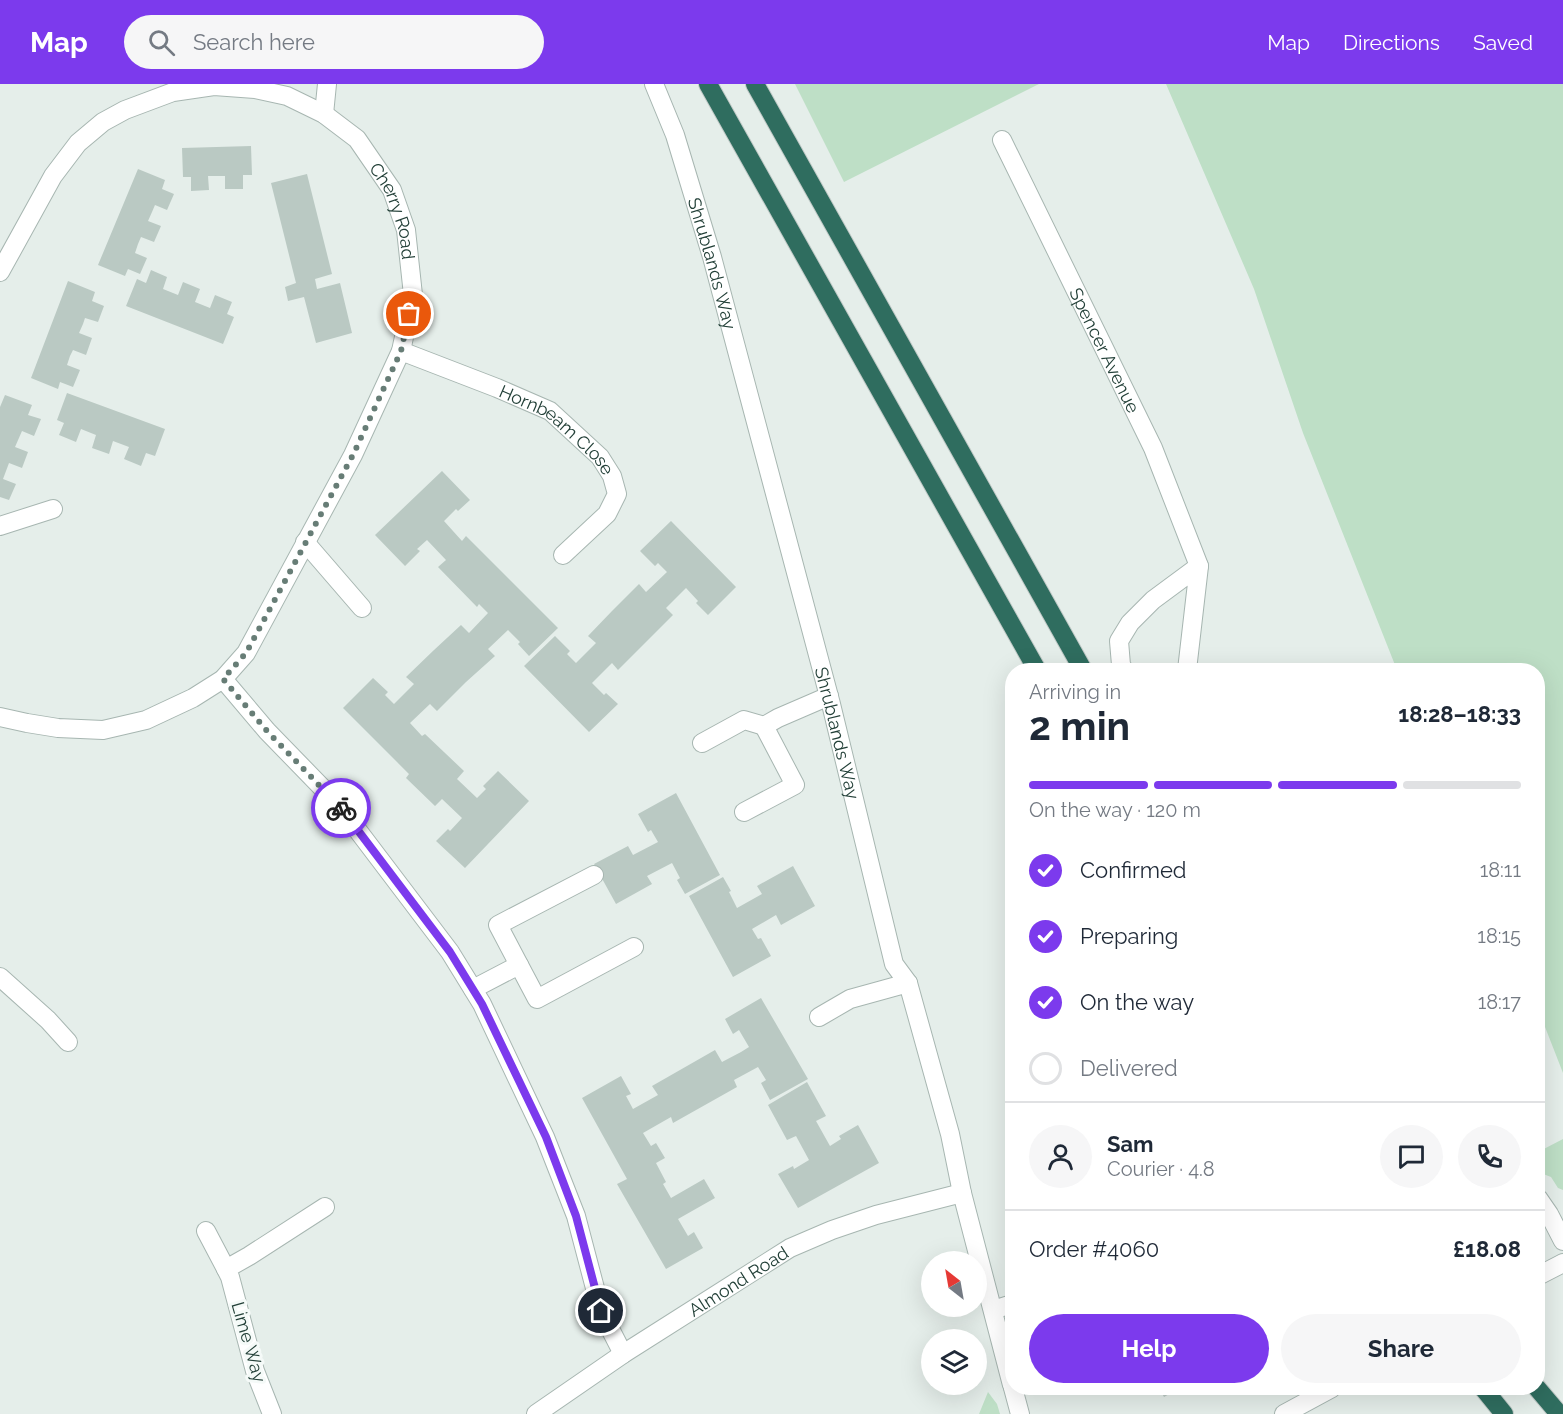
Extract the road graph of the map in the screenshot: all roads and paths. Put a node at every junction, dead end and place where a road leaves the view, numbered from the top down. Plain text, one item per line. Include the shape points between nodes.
1 (327, 84) edge
2 (654, 84) edge
3 (708, 84) edge
4 (755, 84) edge
5 (324, 114) junction
6 (1002, 140) dead end
7 (0, 272) edge
8 (401, 351) junction
9 (53, 509) dead end
10 (0, 526) edge
11 (305, 542) junction
12 (563, 555) dead end
13 (1199, 566) junction
14 (362, 608) dead end
15 (1033, 663) edge
16 (1079, 663) edge
17 (1120, 663) edge
18 (1188, 663) edge
19 (223, 679) junction
20 (829, 696) junction
21 (0, 717) edge
22 (764, 726) junction
23 (702, 743) dead end
24 (744, 812) dead end
25 (594, 875) dead end
26 (634, 947) dead end
27 (519, 965) junction
28 (0, 977) edge
29 (908, 983) junction
30 (473, 989) junction
31 (819, 1017) dead end
32 (68, 1042) dead end
33 (962, 1193) junction
34 (325, 1207) dead end
35 (1545, 1207) edge
36 (206, 1231) dead end
37 (1563, 1241) edge
38 (226, 1269) junction
39 (1005, 1306) edge
40 (993, 1310) junction
41 (623, 1353) junction
42 (1005, 1356) edge
43 (1015, 1395) edge
44 (1319, 1395) edge
45 (1489, 1395) edge
46 (1543, 1395) edge
47 (272, 1414) edge
48 (536, 1414) edge
49 (1020, 1414) edge
50 (1284, 1414) edge
51 (1504, 1414) edge
52 (1559, 1414) edge

1 - 5 street
2 - 20 street, Shrublands Way via 675,135 712,257
3 - 15 highway
4 - 16 highway
5 - 7 street, Cherry Road via 287,96 214,86 173,92 125,110 78,143 53,176
5 - 8 street, Cherry Road via 357,139 392,190 406,230 413,295
6 - 13 street, Spencer Avenue via 1153,448
8 - 11 street, Cherry Road via 353,455
8 - 12 street, Hornbeam Close via 550,411 600,457 617,494 607,514
9 - 10 street
11 - 14 street
11 - 19 street, Cherry Road via 246,653
13 - 17 street via 1130,622 1119,641
13 - 18 street, Spencer Avenue
19 - 21 street, Cherry Road via 146,720 103,730 58,728
19 - 30 street via 267,731 338,803 450,952
20 - 22 street
20 - 29 street, Shrublands Way via 894,964
22 - 23 street via 744,720
22 - 24 street via 795,785
25 - 27 street via 498,925
26 - 27 street via 537,999
27 - 30 street
28 - 32 street
29 - 31 street via 850,999
29 - 33 street, Shrublands Way via 950,1134
30 - 41 street via 546,1137 576,1216 601,1311
33 - 40 street, Shrublands Way
33 - 41 street, Almond Road via 876,1215 790,1248
34 - 38 street
35 - 37 street
36 - 38 street, Lime Way
38 - 47 street, Lime Way via 255,1371
39 - 40 street
40 - 42 street, Shrublands Way
41 - 48 street, Almond Road
43 - 49 street, Shrublands Way
44 - 50 street
45 - 51 highway
46 - 52 highway

